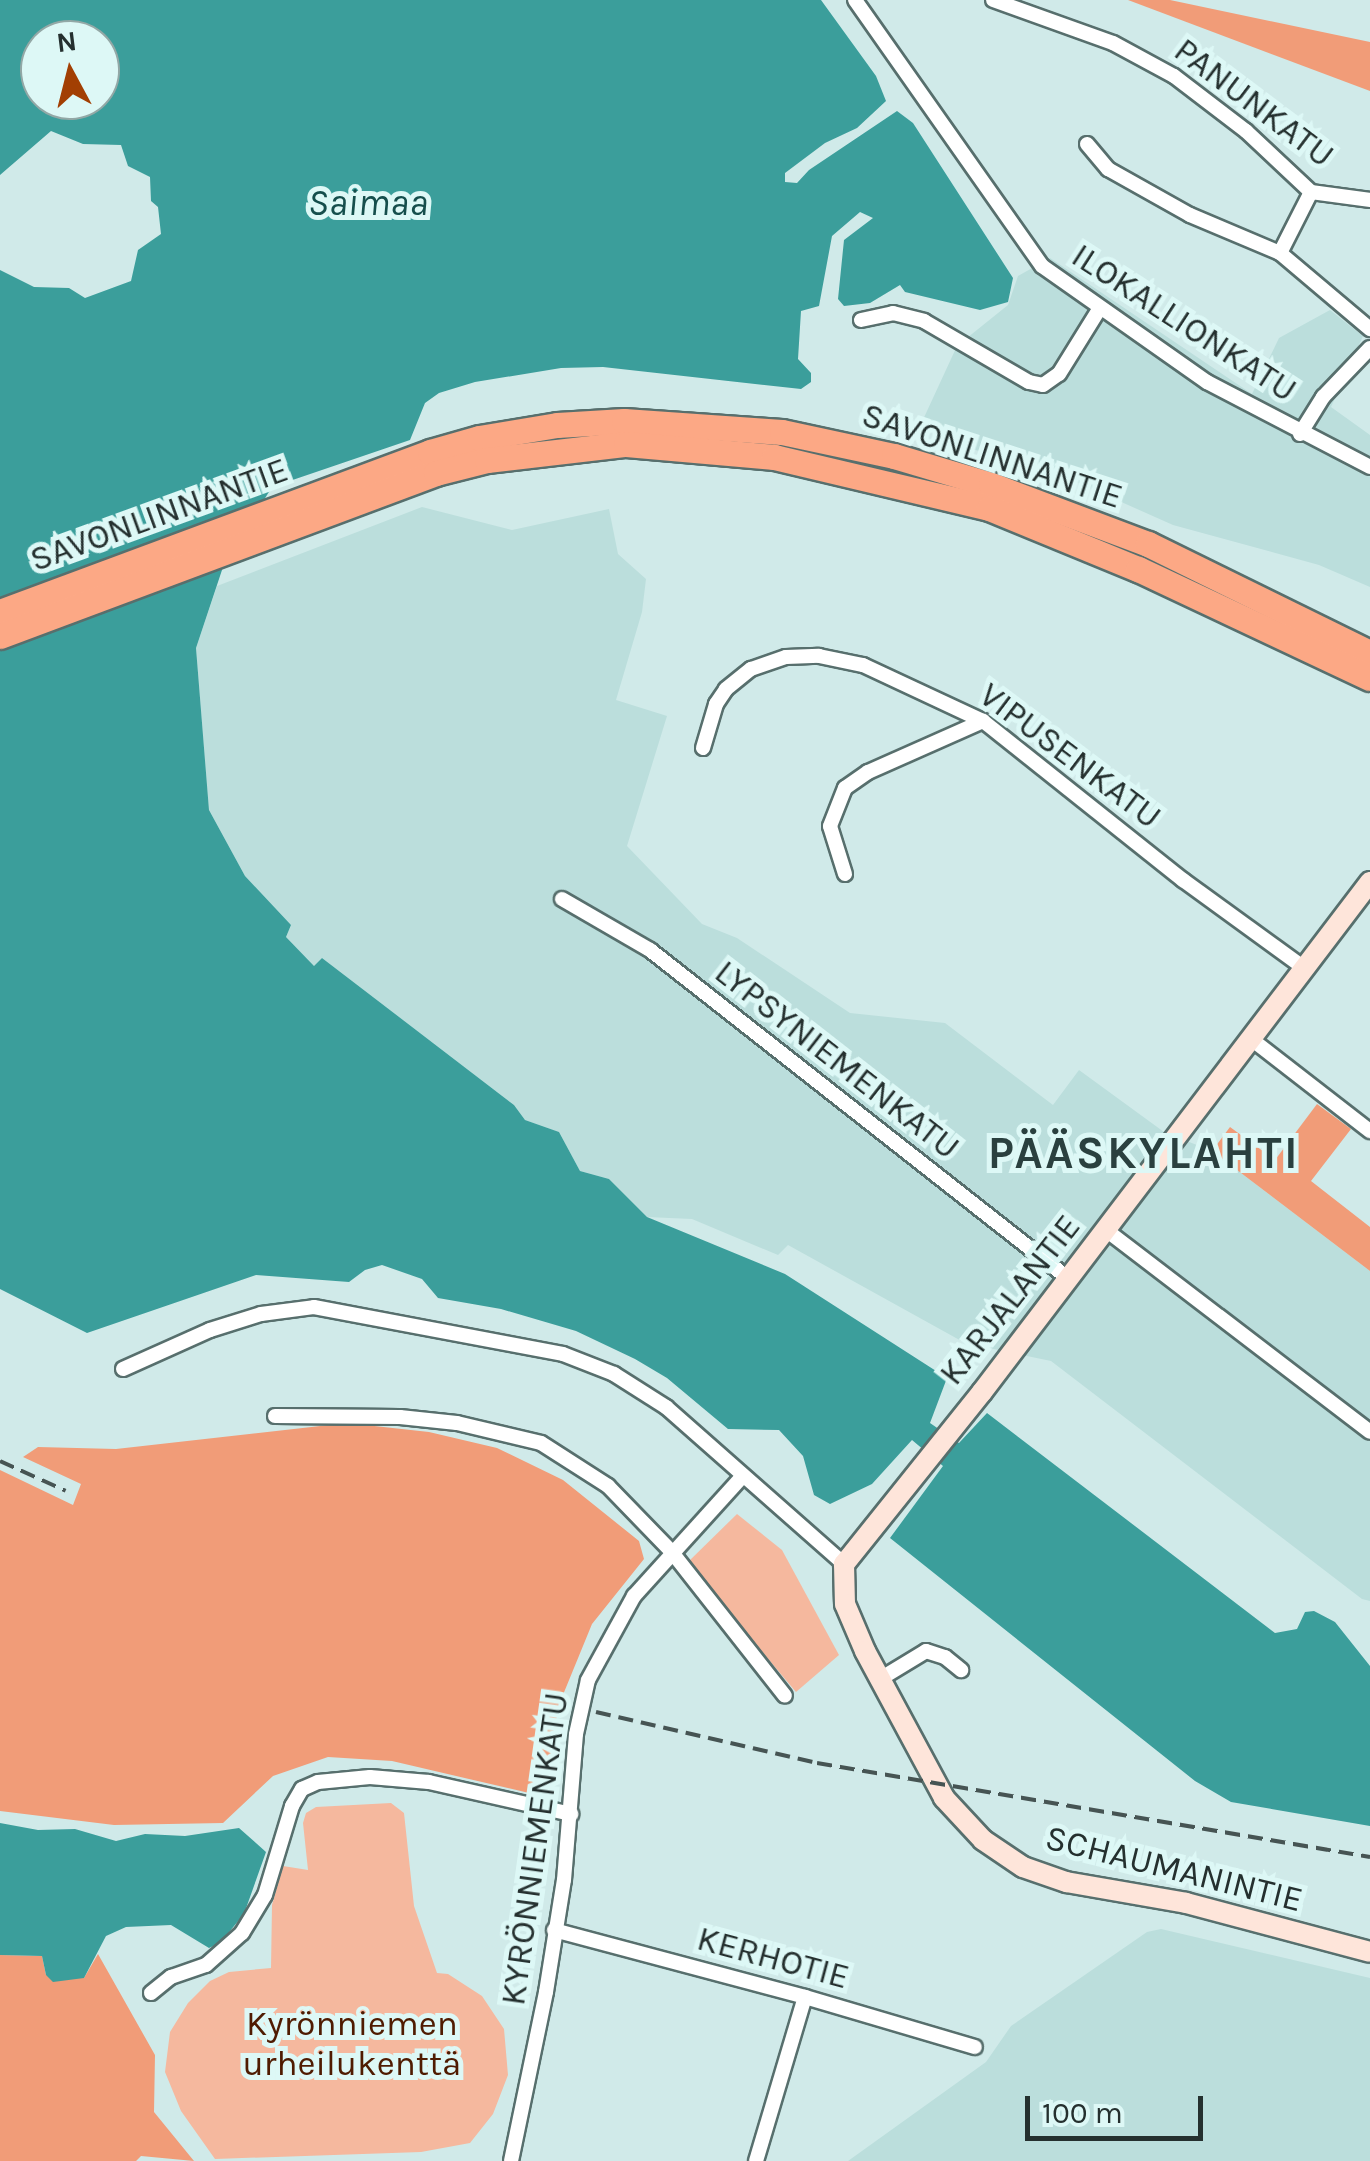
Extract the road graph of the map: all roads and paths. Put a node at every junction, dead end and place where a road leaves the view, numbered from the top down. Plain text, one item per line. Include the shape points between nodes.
1 (855, 0) edge
2 (993, 0) edge
3 (1087, 144) dead end
4 (1311, 192) junction
5 (1370, 200) edge
6 (1280, 254) junction
7 (1100, 308) junction
8 (860, 320) dead end
9 (1370, 329) edge
10 (1370, 348) edge
11 (1300, 434) junction
12 (433, 462) junction
13 (1370, 467) edge
14 (0, 612) edge
15 (0, 636) edge
16 (1370, 653) edge
17 (1370, 678) edge
18 (983, 722) junction
19 (702, 748) dead end
20 (846, 874) dead end
21 (1366, 895) edge
22 (562, 899) dead end
23 (1304, 968) junction
24 (1250, 1038) junction
25 (1370, 1131) edge
26 (1106, 1230) junction
27 (1069, 1279) junction
28 (123, 1369) dead end
29 (275, 1416) dead end
30 (1370, 1432) edge
31 (742, 1476) junction
32 (671, 1552) junction
33 (844, 1564) junction
34 (961, 1670) dead end
35 (880, 1679) junction
36 (784, 1696) dead end
37 (570, 1814) junction
38 (554, 1930) junction
39 (1370, 1952) edge
40 (151, 1993) dead end
41 (805, 1996) junction
42 (974, 2047) dead end
43 (511, 2161) edge
44 (756, 2161) edge

1 - 7 street, ILOKALLIONKATU via 1042,266
2 - 4 street, PANUNKATU via 1113,43 1174,76
3 - 6 street via 1108,169
4 - 5 street, PANUNKATU
4 - 6 street
6 - 9 street
7 - 8 street via 1059,374 1043,385 924,320 893,313
7 - 11 street, ILOKALLIONKATU via 1207,382
10 - 11 street via 1323,397
11 - 13 street, ILOKALLIONKATU
12 - 14 highway, SAVONLINNANTIE
12 - 15 highway, SAVONLINNANTIE
12 - 16 highway, SAVONLINNANTIE via 479,438 557,425 717,424 801,436 991,485 1148,544
12 - 17 highway, SAVONLINNANTIE via 626,444 774,457 886,480 1022,521 1138,568
18 - 19 street, VIPUSENKATU via 863,666 786,656 751,668 726,688
18 - 20 street via 845,788 830,826
18 - 23 street, VIPUSENKATU
21 - 23 street, KARJALANTIE
22 - 27 street, LYPSYNIEMENKATU via 650,950
23 - 24 street, KARJALANTIE
24 - 25 street
24 - 26 street, KARJALANTIE
26 - 27 street, KARJALANTIE
26 - 30 street
27 - 33 street, KARJALANTIE
28 - 31 street via 261,1314 314,1307 361,1313 564,1354 614,1374 666,1407
29 - 32 street via 400,1417 541,1443 608,1486
31 - 32 street, KYRÖNNIEMENKATU
31 - 33 street
32 - 36 street
32 - 37 street, KYRÖNNIEMENKATU via 611,1631 588,1680
33 - 35 street, SCHAUMANINTIE via 845,1604
34 - 35 street via 926,1650
35 - 39 street, SCHAUMANINTIE via 944,1798 983,1840 1023,1867
37 - 38 street, KYRÖNNIEMENKATU
37 - 40 street via 429,1782 370,1778 302,1788 264,1895 242,1933 206,1965 171,1977
38 - 41 street, KERHOTIE
38 - 43 street, KYRÖNNIEMENKATU
41 - 42 street, KERHOTIE
41 - 44 street

